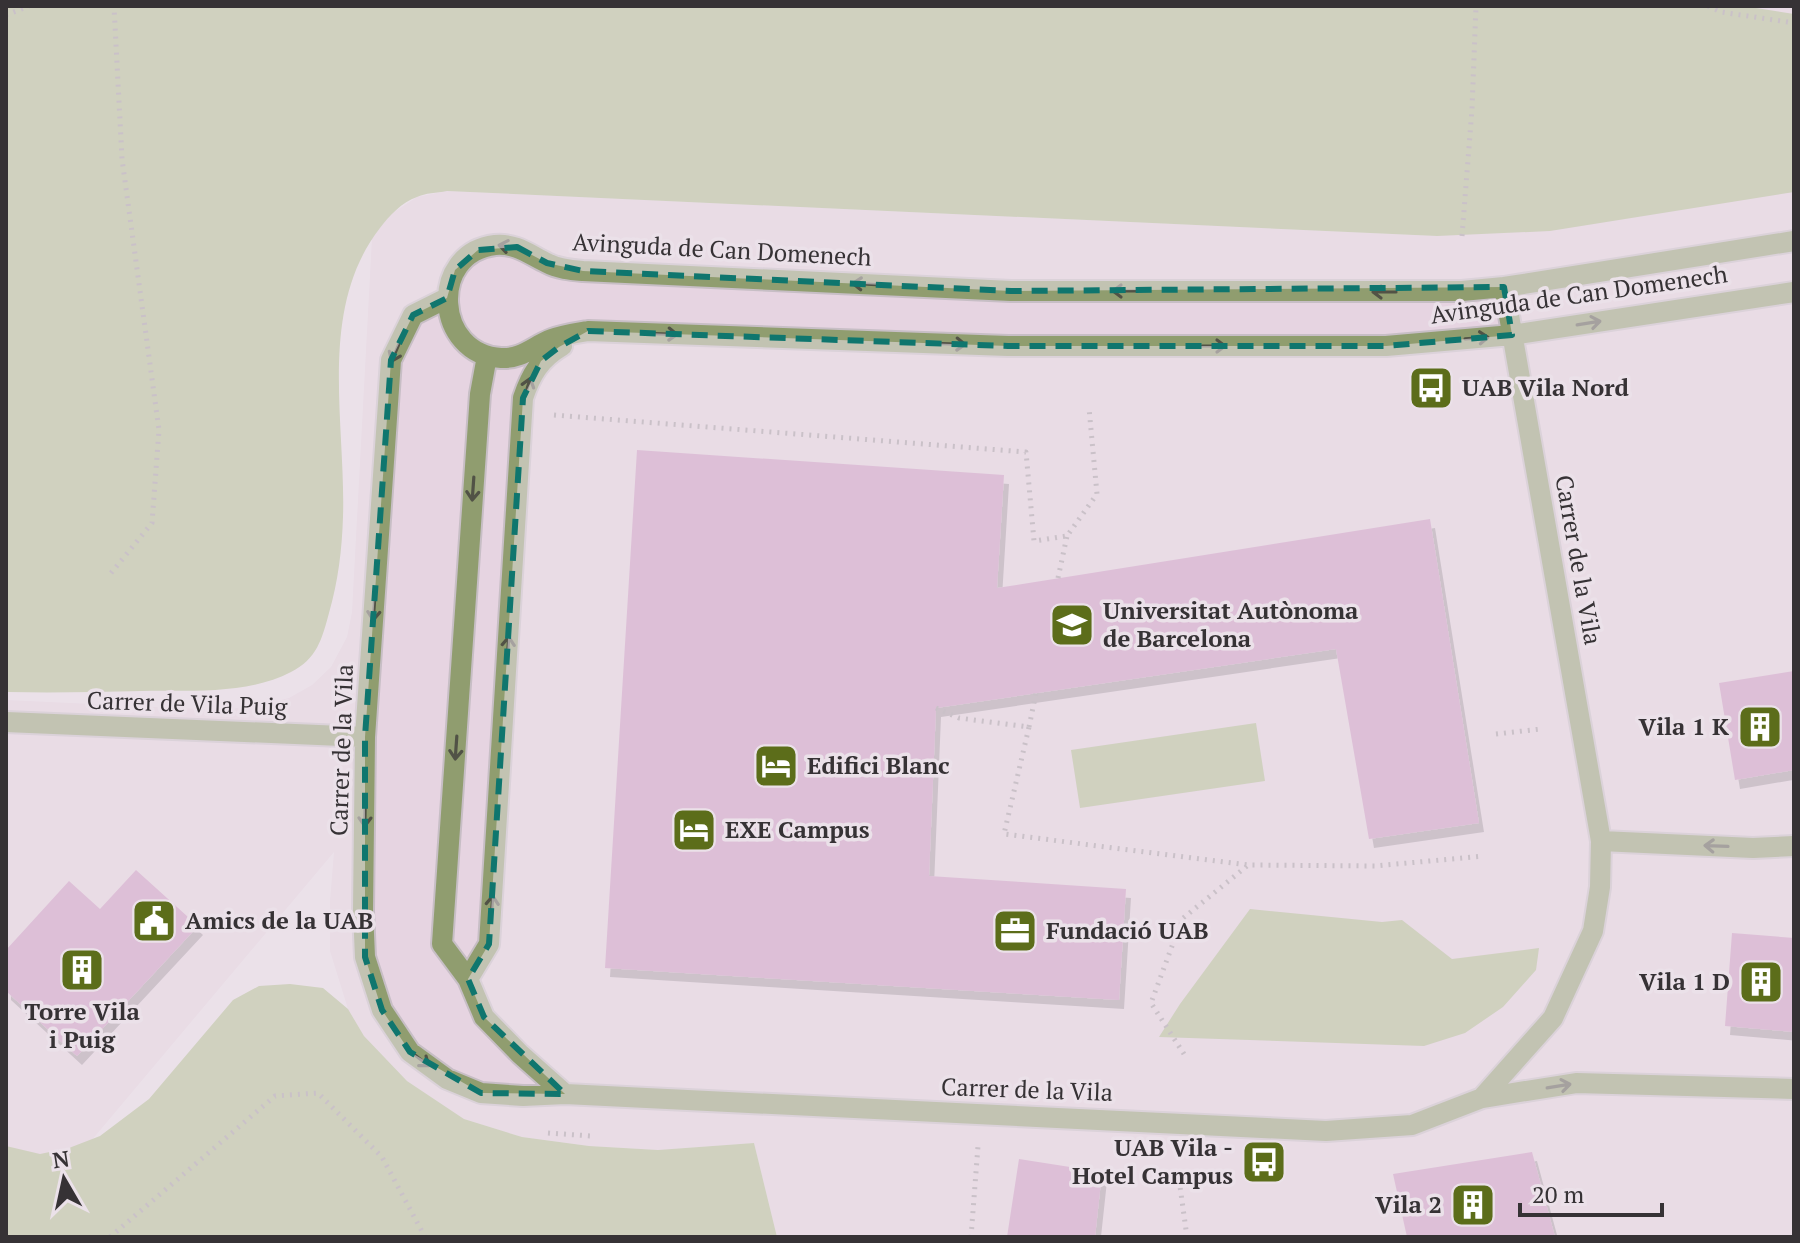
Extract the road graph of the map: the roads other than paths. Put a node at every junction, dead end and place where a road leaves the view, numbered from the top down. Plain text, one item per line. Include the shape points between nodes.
1 (1794, 241) edge
2 (1504, 287) junction
3 (1794, 292) edge
4 (447, 298) junction
5 (588, 331) junction
6 (1512, 335) junction
7 (487, 356) junction
8 (6, 722) edge
9 (365, 737) junction
10 (1601, 841) junction
11 (1794, 846) edge
12 (468, 979) junction
13 (1794, 1089) edge
14 (565, 1094) junction
15 (1482, 1098) junction

1 - 2 street, Avinguda de Can Domenech
2 -> 4 street, Avinguda de Can Domenech via 1420,292 995,290 583,271 497,245 462,262
2 - 6 street, Carrer de la Vila
6 -> 3 street, Avinguda de Can Domenech
4 - 7 street via 457,333
4 -> 9 street, Carrer de la Vila via 413,315 391,360
5 -> 6 street, Avinguda de Can Domenech via 1008,346 1386,346
5 - 7 street, Avinguda de Can Domenech via 554,338 523,355
12 -> 5 street via 489,944 523,398 541,361
6 - 10 street, Carrer de la Vila
7 -> 12 street via 479,407 442,944
8 - 9 street, Carrer de Vila Puig
9 -> 14 street, Carrer de la Vila via 365,957 382,1010 410,1052 447,1079 481,1093
11 -> 10 street
10 - 15 street, Carrer de la Vila via 1593,931 1553,1018
12 - 14 street via 484,1017
15 -> 13 street, Carrer de la Vila via 1576,1083
14 - 15 street, Carrer de la Vila via 1326,1131 1412,1125

